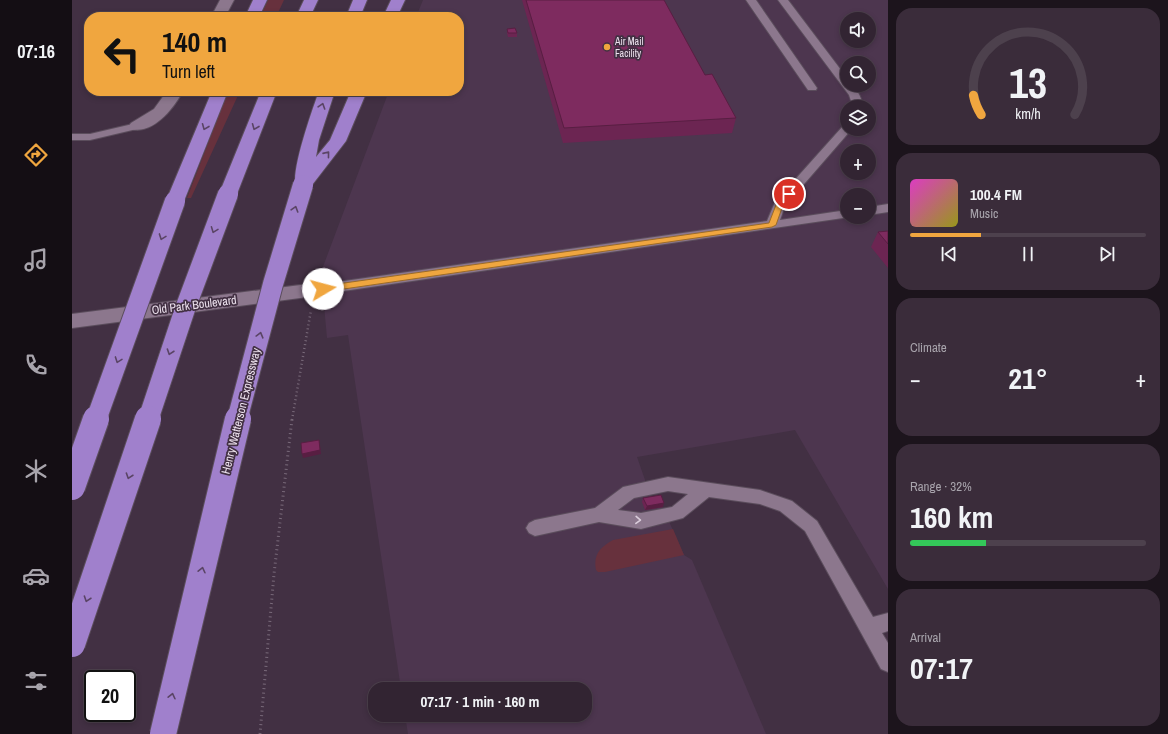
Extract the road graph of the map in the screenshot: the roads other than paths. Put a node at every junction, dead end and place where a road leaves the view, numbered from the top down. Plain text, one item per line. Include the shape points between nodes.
1 (227, 0) edge
2 (260, 0) edge
3 (311, 0) edge
4 (360, 0) edge
5 (398, 0) edge
6 (751, 0) edge
7 (783, 0) edge
8 (221, 12) edge
9 (254, 12) edge
10 (305, 12) edge
11 (355, 12) edge
12 (392, 12) edge
13 (812, 88) dead end
14 (172, 96) edge
15 (218, 96) edge
16 (267, 96) edge
17 (325, 96) edge
18 (356, 96) edge
19 (857, 100) edge
20 (137, 126) joint
21 (840, 136) edge
22 (72, 137) edge
23 (303, 185) junction
24 (888, 208) edge
25 (876, 210) edge
26 (840, 215) edge
27 (772, 225) junction
28 (316, 290) joint
29 (72, 321) edge
30 (72, 487) edge
31 (705, 490) junction
32 (599, 515) junction
33 (535, 528) dead end
34 (888, 622) edge
35 (868, 627) junction
36 (72, 644) edge
37 (888, 662) edge
38 (163, 734) edge

1 - 8 street
2 - 9 highway
3 - 10 highway
4 - 11 highway
5 - 12 highway
6 - 13 lane
7 - 19 lane
14 - 20 street via 163,110
15 -> 30 highway, bridge via 176,200
16 -> 36 highway, bridge via 185,309
23 -> 17 highway, Henry Watterson Expressway via 311,140
23 -> 18 highway via 338,140
20 - 22 lane via 90,137
21 - 27 lane via 780,205
38 -> 23 highway, Henry Watterson Expressway, bridge via 241,406 273,284
24 - 25 lane
26 - 27 lane
27 - 28 lane
28 - 29 street, Old Park Boulevard
31 - 32 lane via 668,484 629,492
32 -> 31 lane via 641,521 677,513
31 - 35 lane via 760,497 786,506 811,526
32 - 33 lane
34 - 35 lane
35 - 37 lane

